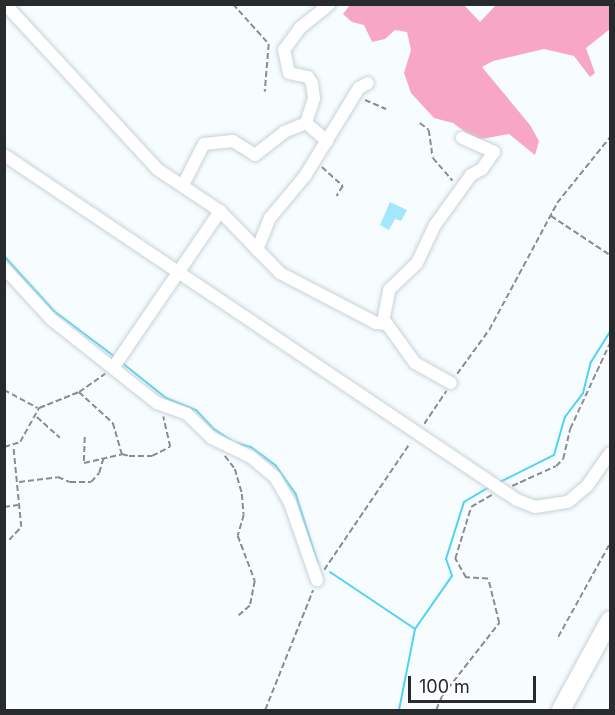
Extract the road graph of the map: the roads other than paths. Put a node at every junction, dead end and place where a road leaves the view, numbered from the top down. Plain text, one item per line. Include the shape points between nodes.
1 (5, 4) edge
2 (330, 4) edge
3 (368, 82) dead end
4 (306, 123) junction
5 (462, 138) dead end
6 (327, 141) junction
7 (4, 154) edge
8 (183, 185) junction
9 (220, 211) junction
10 (256, 250) junction
11 (4, 268) edge
12 (177, 271) junction
13 (383, 322) junction
14 (116, 362) junction
15 (451, 382) road end
16 (610, 453) edge
17 (317, 580) road end
18 (610, 620) edge
19 (561, 711) edge

1 - 8 street via 157,169
2 - 4 street via 300,28 284,50 289,73 308,77 312,83 314,98
3 - 6 street via 359,88
4 - 6 street
4 - 8 street via 284,132 255,155 233,141 204,144
5 - 13 street via 494,152 435,225 417,263 389,290
6 - 10 street via 290,197 270,218
7 - 12 street
8 - 9 street
9 - 10 street
9 - 12 street
10 - 13 street via 289,279 376,323
11 - 14 street via 51,319
12 - 14 street
12 - 16 street via 500,491 535,507 568,502 587,486
13 - 15 street via 415,363
14 - 17 street via 165,407 187,414 212,438 251,457 275,477 290,503
18 - 19 highway

